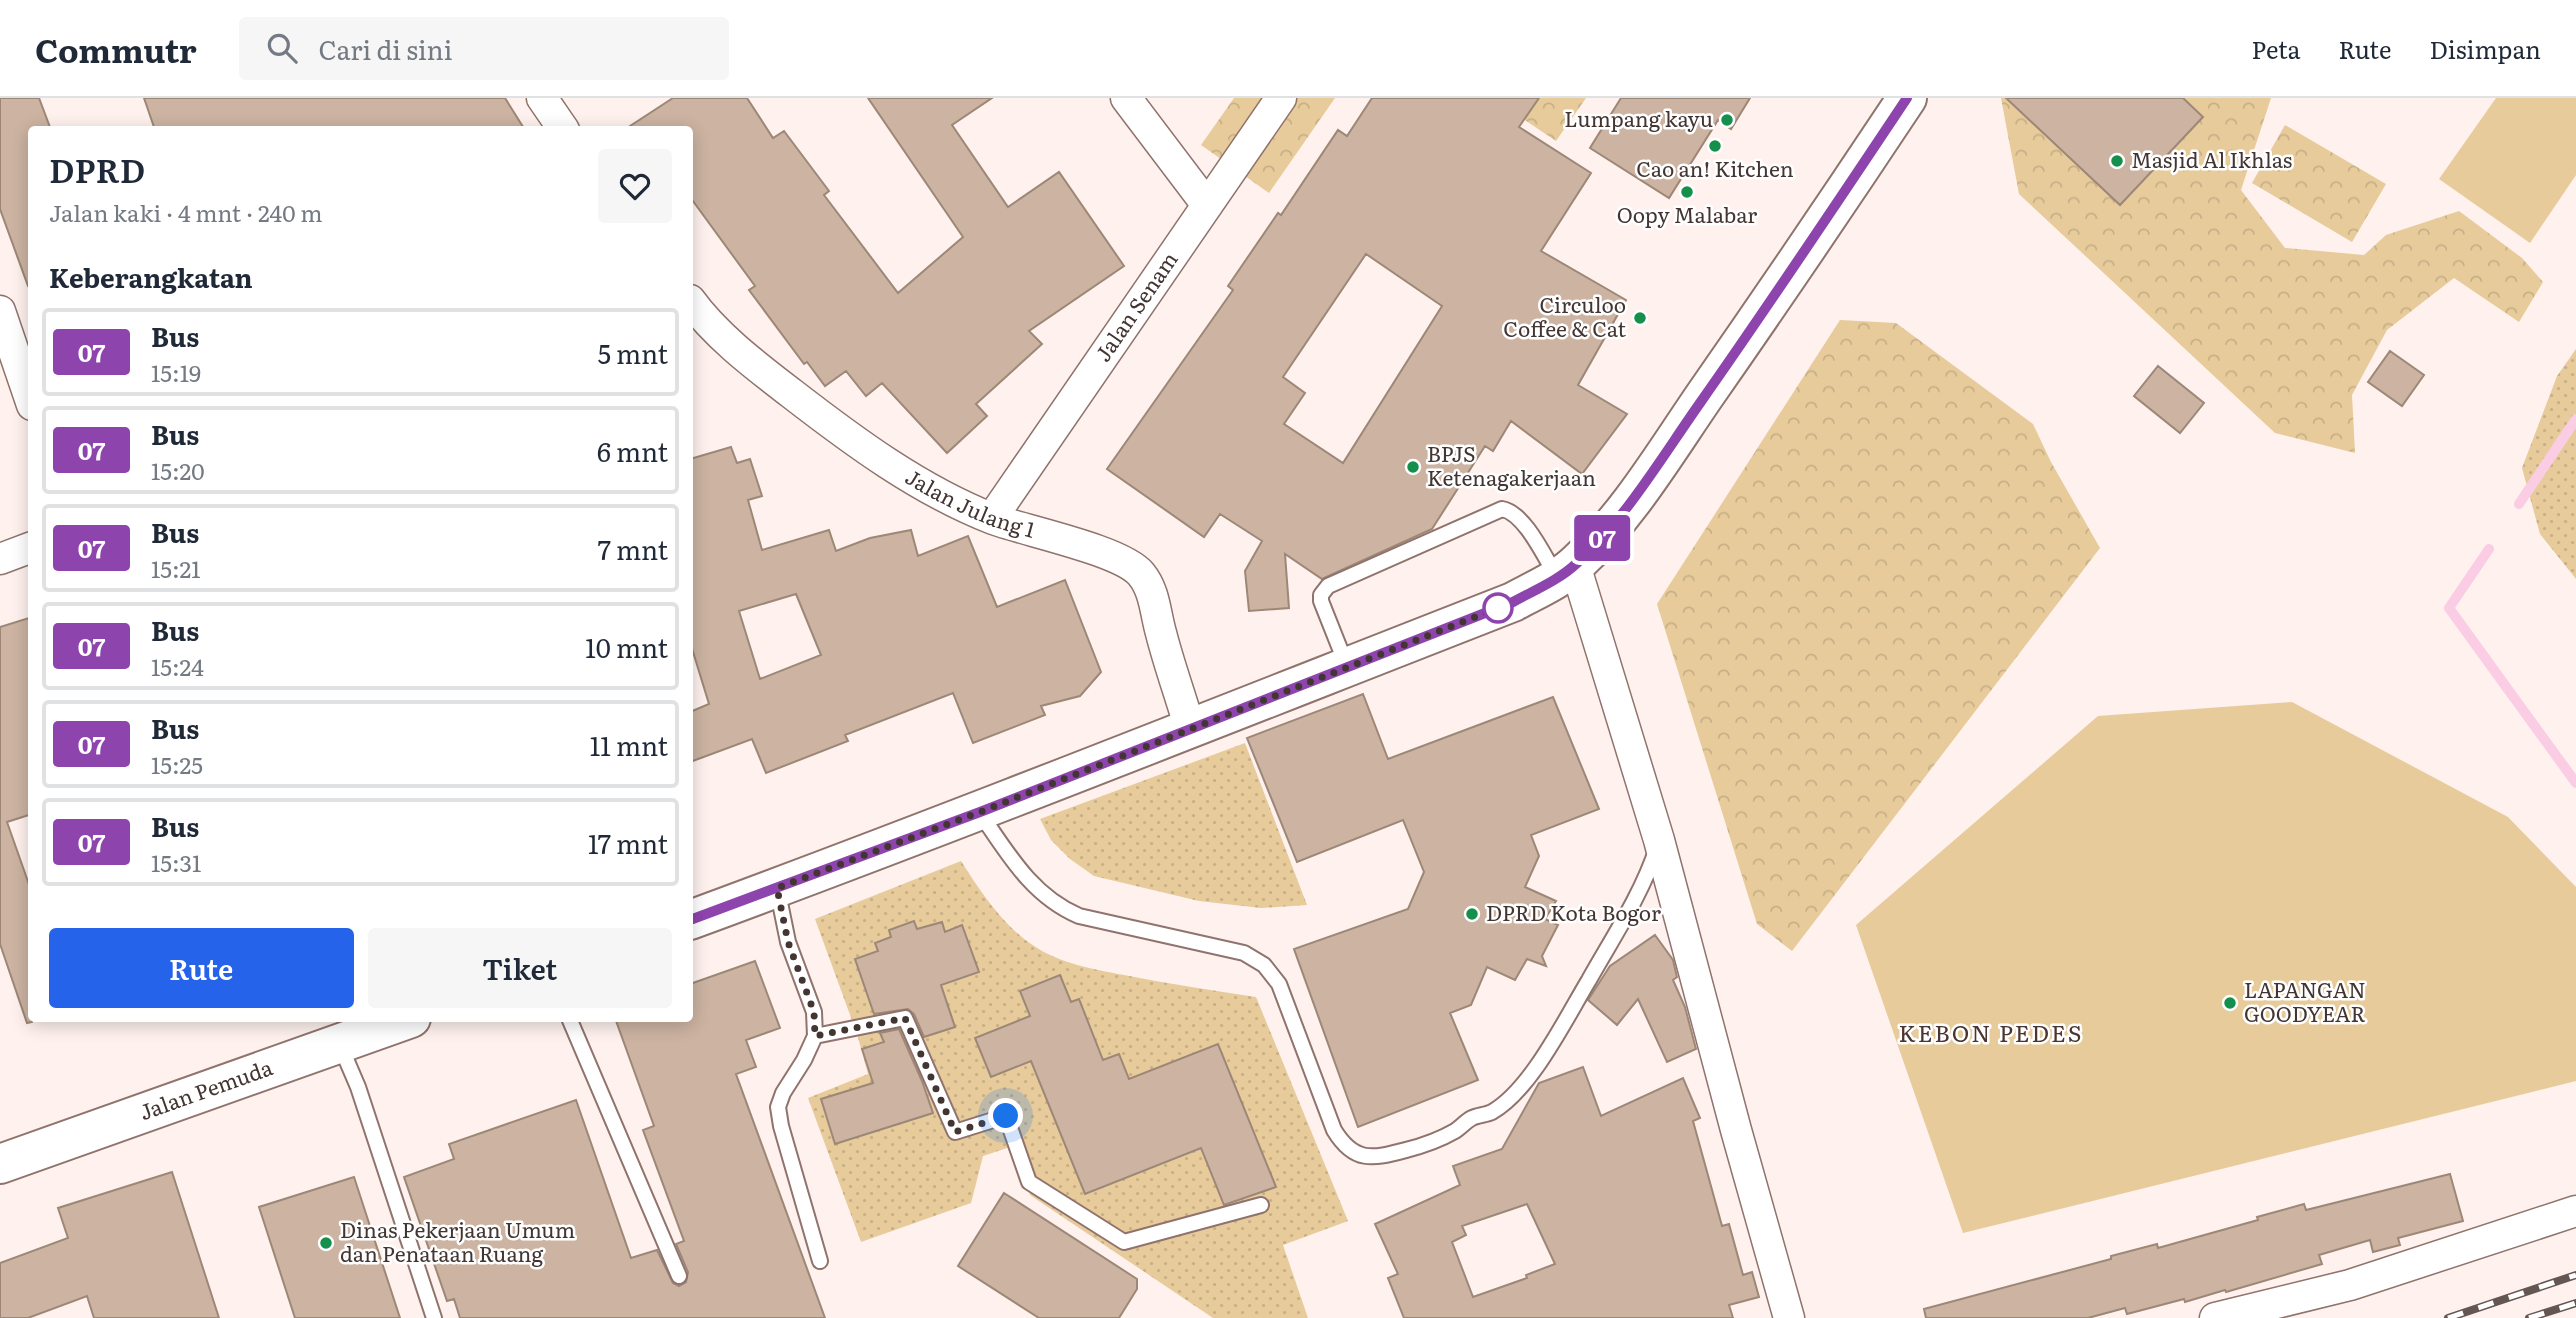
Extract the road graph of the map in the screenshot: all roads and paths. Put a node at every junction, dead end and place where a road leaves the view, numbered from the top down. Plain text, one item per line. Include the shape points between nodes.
1 (542, 98) edge
2 (1126, 98) edge
3 (1281, 98) edge
4 (1907, 98) edge
5 (561, 126) edge
6 (1207, 205) junction
7 (693, 310) edge
8 (0, 311) edge
9 (28, 393) edge
10 (992, 518) junction
11 (28, 548) edge
12 (0, 559) edge
13 (1566, 572) junction
14 (1347, 667) junction
15 (1191, 729) junction
16 (980, 812) junction
17 (1659, 840) junction
18 (777, 888) junction
19 (693, 919) edge
20 (400, 1022) edge
21 (571, 1022) edge
22 (815, 1036) junction
23 (339, 1044) junction
24 (0, 1164) edge
25 (1261, 1205) dead end
26 (2576, 1211) edge
27 (820, 1261) dead end
28 (679, 1276) dead end
29 (434, 1318) edge
30 (1789, 1318) edge
31 (2215, 1318) edge

1 - 5 street
2 - 6 street
3 - 6 street, Jalan Senam
4 - 13 main road via 1646,482 1599,541
6 - 10 street, Jalan Senam
7 - 10 street, Jalan Julang 1 via 824,418 912,479
8 - 9 street
10 - 15 street, Jalan Julang 1 via 1108,555 1139,572 1156,604
11 - 12 street
13 - 14 main road via 1513,602
13 - 14 lane via 1514,514 1502,509 1328,586 1321,601
13 - 17 street
14 - 15 main road
15 - 16 main road
16 - 17 lane via 1024,877 1067,911 1244,953 1264,965 1279,984 1334,1130 1343,1145 1361,1157 1380,1157 1454,1131 1492,1112 1517,1090 1540,1062 1611,945 1652,864
16 - 18 main road
17 - 30 street
18 - 19 main road
18 - 22 lane via 788,942 814,1012
20 - 23 main road, Jalan Pemuda
21 - 28 lane
22 - 25 lane via 905,1018 955,1132 1006,1116 1029,1182 1124,1242
22 - 27 lane via 778,1107
23 - 24 main road, Jalan Pemuda
23 - 29 lane via 358,1087
26 - 31 street via 2350,1285

